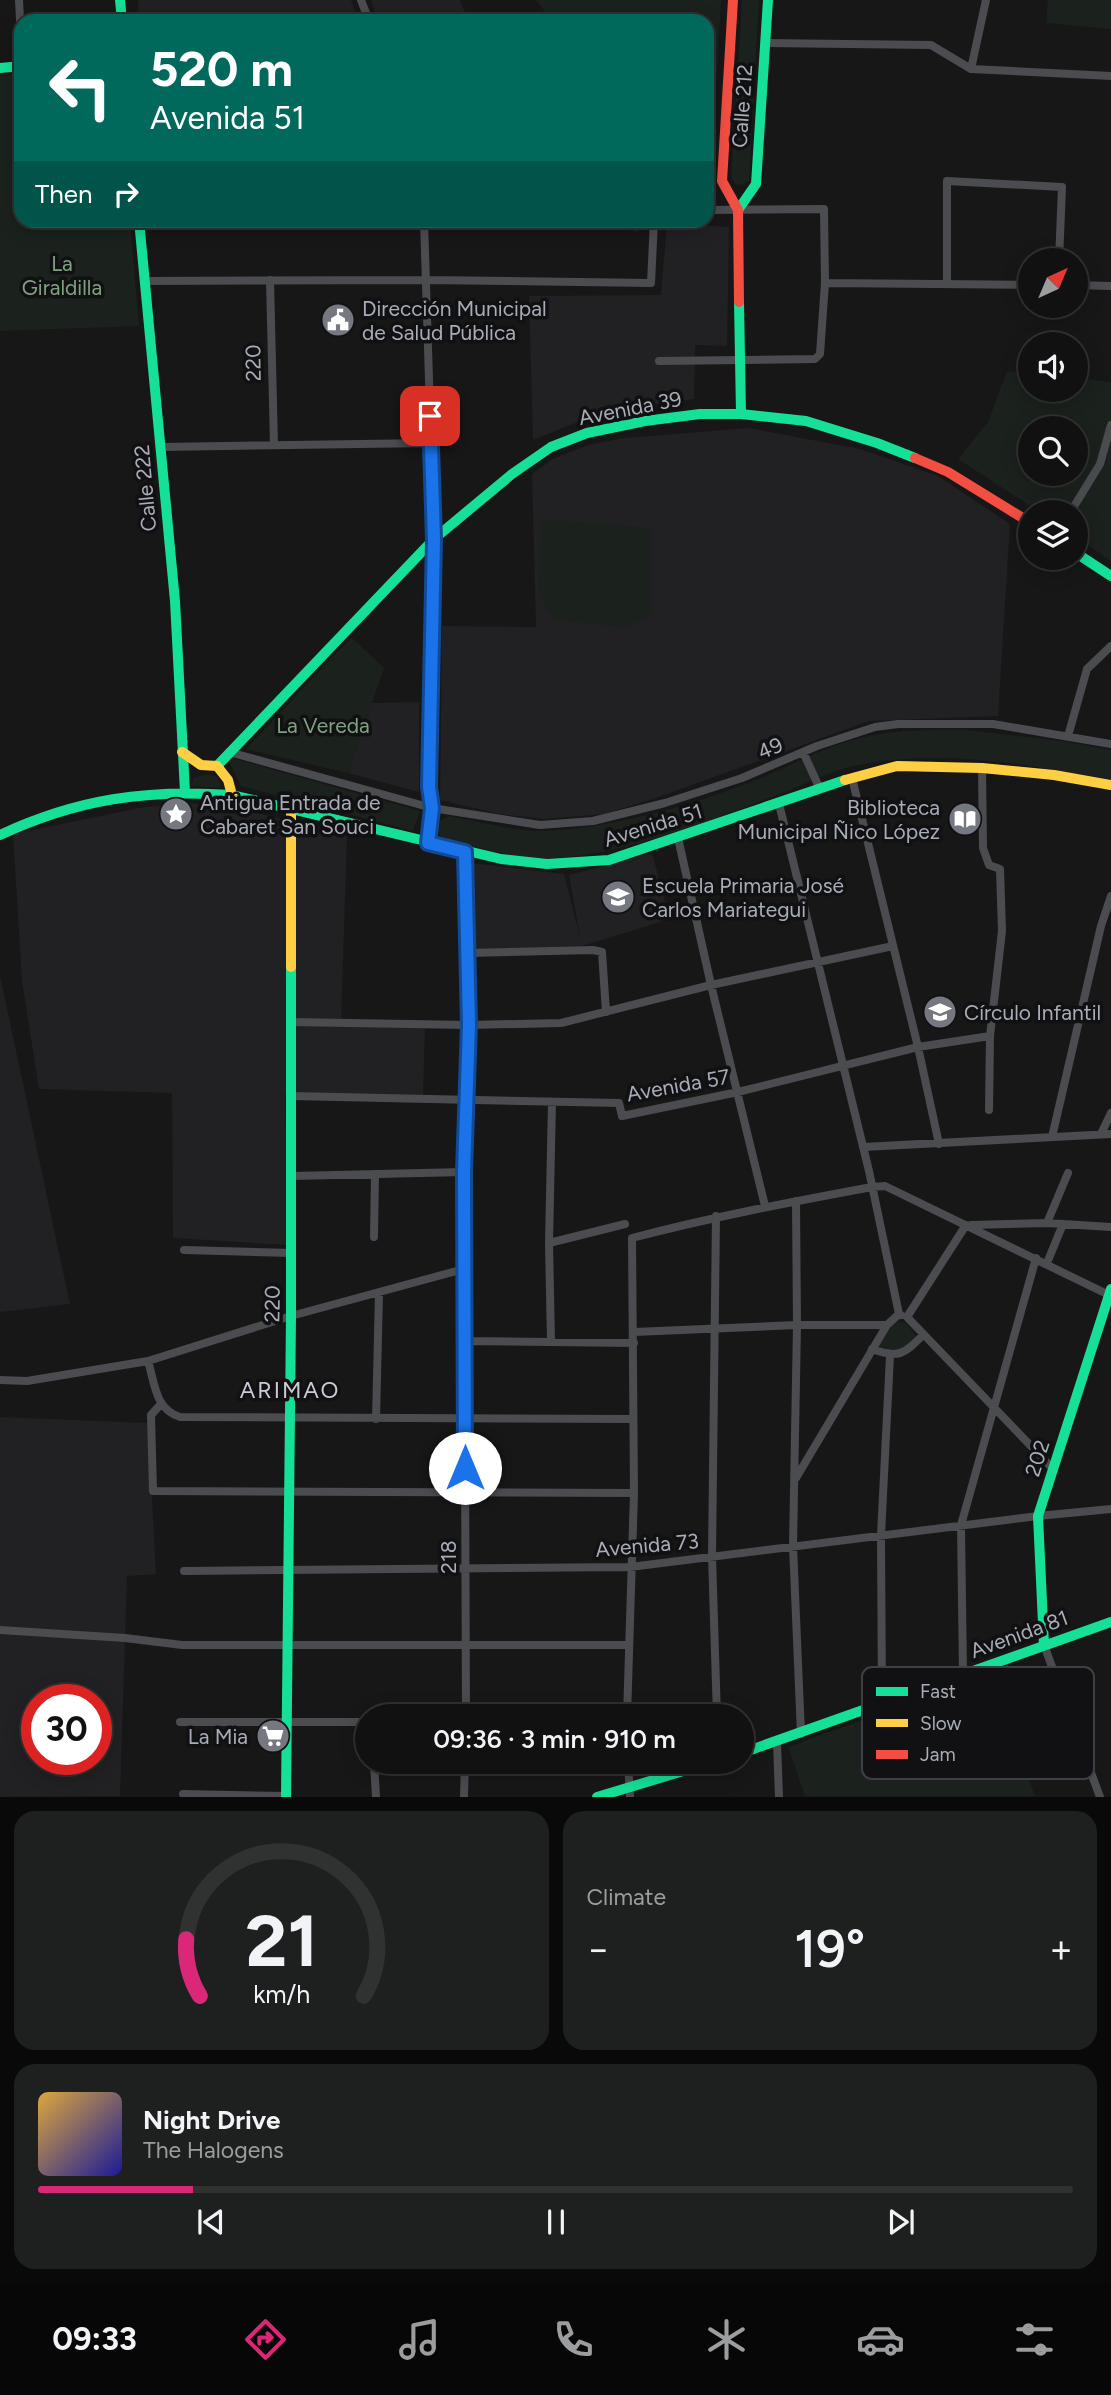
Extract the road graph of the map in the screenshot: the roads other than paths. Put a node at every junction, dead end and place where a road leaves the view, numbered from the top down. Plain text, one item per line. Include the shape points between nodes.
1 (733, 0) edge
2 (768, 0) edge
3 (986, 0) edge
4 (765, 43) junction
5 (971, 69) junction
6 (1111, 76) edge
7 (714, 210) edge
8 (738, 210) junction
9 (140, 228) edge
10 (424, 228) edge
11 (654, 228) edge
12 (1060, 248) edge
13 (427, 280) junction
14 (145, 281) junction
15 (270, 281) junction
16 (825, 283) junction
17 (947, 284) junction
18 (1018, 285) edge
19 (1088, 285) edge
20 (1111, 286) edge
21 (741, 359) junction
22 (659, 361) dead end
23 (740, 414) junction
24 (1111, 425) edge
25 (431, 443) junction
26 (274, 445) junction
27 (161, 447) junction
28 (1078, 500) edge
29 (1018, 515) edge
30 (434, 539) junction
31 (1088, 561) edge
32 (1111, 576) edge
33 (1111, 646) edge
34 (1068, 736) junction
35 (1111, 744) edge
36 (182, 752) junction
37 (229, 752) junction
38 (803, 752) junction
39 (201, 765) junction
40 (216, 766) junction
41 (982, 768) junction
42 (184, 778) junction
43 (852, 778) junction
44 (1111, 785) edge
45 (819, 787) junction
46 (185, 792) junction
47 (232, 795) junction
48 (779, 804) junction
49 (432, 808) junction
50 (291, 811) junction
51 (0, 835) edge
52 (678, 838) junction
53 (428, 843) junction
54 (465, 852) junction
55 (1111, 896) edge
56 (893, 946) junction
57 (467, 953) junction
58 (816, 963) junction
59 (711, 985) junction
60 (606, 1012) junction
61 (291, 1022) junction
62 (469, 1025) junction
63 (990, 1035) junction
64 (918, 1047) junction
65 (843, 1066) junction
66 (738, 1092) junction
67 (291, 1096) junction
68 (466, 1101) junction
69 (552, 1102) junction
70 (989, 1111) dead end
71 (1111, 1113) edge
72 (1111, 1134) edge
73 (1101, 1135) junction
74 (1052, 1138) junction
75 (939, 1144) junction
76 (863, 1147) junction
77 (464, 1172) junction
78 (1068, 1173) dead end
79 (375, 1174) junction
80 (292, 1176) junction
81 (872, 1187) junction
82 (796, 1201) junction
83 (765, 1206) junction
84 (716, 1216) junction
85 (1047, 1223) junction
86 (625, 1224) dead end
87 (1063, 1224) junction
88 (966, 1225) junction
89 (1111, 1227) edge
90 (374, 1237) dead end
91 (549, 1244) junction
92 (184, 1250) dead end
93 (291, 1253) junction
94 (1035, 1258) junction
95 (1047, 1263) junction
96 (464, 1269) junction
97 (379, 1293) junction
98 (1110, 1293) edge
99 (291, 1316) junction
100 (903, 1316) junction
101 (797, 1325) junction
102 (887, 1325) junction
103 (715, 1329) junction
104 (634, 1332) junction
105 (923, 1335) junction
106 (465, 1341) junction
107 (551, 1342) junction
108 (634, 1343) junction
109 (872, 1349) junction
110 (890, 1356) junction
111 (148, 1361) junction
112 (0, 1380) edge
113 (161, 1404) junction
114 (993, 1407) junction
115 (289, 1419) junction
116 (376, 1419) junction
117 (632, 1419) junction
118 (465, 1420) junction
119 (1054, 1470) junction
120 (795, 1479) junction
121 (289, 1492) junction
122 (466, 1492) junction
123 (634, 1493) junction
124 (1111, 1509) edge
125 (1038, 1516) junction
126 (961, 1525) junction
127 (881, 1535) junction
128 (793, 1546) junction
129 (712, 1556) junction
130 (630, 1567) junction
131 (466, 1569) junction
132 (288, 1570) junction
133 (184, 1571) dead end
134 (1111, 1622) edge
135 (0, 1630) edge
136 (288, 1645) junction
137 (628, 1645) junction
138 (1044, 1645) junction
139 (465, 1646) junction
140 (882, 1667) edge
141 (963, 1667) edge
142 (983, 1667) edge
143 (1052, 1667) edge
144 (466, 1704) edge
145 (627, 1704) edge
146 (717, 1704) edge
147 (862, 1711) edge
148 (180, 1722) dead end
149 (286, 1722) junction
150 (355, 1722) edge
151 (800, 1734) junction
152 (778, 1742) junction
153 (754, 1749) edge
154 (375, 1774) edge
155 (465, 1774) edge
156 (629, 1774) edge
157 (681, 1774) edge
158 (1093, 1779) edge
159 (630, 1793) edge
160 (183, 1794) dead end
161 (286, 1796) edge
162 (376, 1797) edge
163 (464, 1797) edge
164 (597, 1797) edge
165 (779, 1797) edge
166 (1100, 1797) edge

1 - 8 street, Calle 212 via 722,181
2 - 4 street, Calle 212
3 - 5 street
4 - 5 street via 931,45
4 - 8 street, Calle 212 via 756,184
5 - 6 street
7 - 8 street
8 - 16 street via 824,209
8 - 21 street, Calle 212
9 - 14 street, Calle 222
10 - 13 street
11 - 13 street via 651,283
12 - 17 street via 1062,187 947,181
13 - 15 street
13 - 25 street
14 - 15 street
14 - 27 street, Calle 222
15 - 26 street, 220
16 - 17 street
16 - 21 street via 824,330 816,359
17 - 18 street
19 - 20 street
21 - 22 street
21 - 23 street, Calle 212
23 - 29 street, Avenida 39 via 806,421 877,443 948,472
23 - 30 street, Avenida 39 via 645,421 587,433 551,447
24 - 28 street via 1100,464
25 - 26 street
25 - 30 street
26 - 27 street
27 - 36 street, Calle 222
30 - 37 street, Avenida 39
30 - 49 street
31 - 32 street
33 - 34 street via 1087,669
34 - 35 street, 49
34 - 38 street, 49 via 993,724 898,724 875,727
36 - 39 street
36 - 42 street, Calle 222
37 - 40 street, Avenida 39
37 - 49 street, 49
38 - 45 street
38 - 49 street, 49 via 742,779 593,821 540,825
39 - 40 street
39 - 42 street
40 - 47 street via 228,780
41 - 43 street, Avenida 51 via 897,766
41 - 44 street, Avenida 51
41 - 63 street via 983,848 989,865 1000,869 1002,932
42 - 46 street, Calle 222
43 - 45 street, Avenida 51
43 - 56 street
45 - 48 street, Avenida 51
46 - 47 street, Avenida 51
46 - 51 street, Avenida 51 via 98,800 33,819
47 - 50 street, Avenida 51
48 - 52 street, Avenida 51
48 - 58 street
49 - 53 street
50 - 53 street, Avenida 51
50 - 61 street, 220
52 - 54 street, Avenida 51 via 609,860 569,864 526,863
52 - 59 street
53 - 54 street, Avenida 51
54 - 57 street, 218
55 - 74 street
56 - 58 street
56 - 64 street
57 - 60 street via 602,952
57 - 62 street, 218
58 - 59 street
58 - 65 street
59 - 60 street
59 - 66 street
60 - 62 street via 561,1023
61 - 62 street
61 - 67 street, 220
62 - 68 street, 218
63 - 64 street, Avenida 57
63 - 70 street
64 - 65 street, Avenida 57
64 - 75 street
65 - 66 street, Avenida 57
65 - 76 street
66 - 69 street, Avenida 57 via 622,1116 619,1103
66 - 83 street
67 - 68 street, Avenida 57
67 - 80 street, 220
68 - 69 street, Avenida 57
68 - 77 street, 218
69 - 91 street
71 - 73 street
72 - 73 street
73 - 74 street
74 - 75 street
75 - 76 street
76 - 81 street
77 - 79 street
77 - 96 street, 218
78 - 85 street
79 - 80 street
79 - 90 street
80 - 93 street, 220
81 - 82 street
81 - 88 street via 885,1186
81 - 100 street
82 - 83 street
82 - 101 street
83 - 84 street
84 - 103 street
84 - 104 street via 632,1238
85 - 87 street
85 - 88 street
86 - 91 street
87 - 89 street
87 - 95 street
88 - 94 street
88 - 100 street
91 - 107 street
92 - 93 street
93 - 99 street, 220
94 - 95 street
94 - 114 street
95 - 98 street
96 - 97 street
96 - 106 street, 218
97 - 99 street
97 - 116 street
98 - 119 street, 202
99 - 111 street
99 - 115 street, 220
100 - 102 street
100 - 105 street
101 - 102 street
101 - 103 street
101 - 120 street
102 - 109 street
103 - 104 street
103 - 129 street
104 - 108 street
105 - 110 street via 906,1352
105 - 114 street
106 - 107 street
106 - 118 street, 218
107 - 108 street
108 - 117 street
109 - 110 street
109 - 120 street
110 - 127 street
111 - 112 street via 27,1381
111 - 113 street
113 - 115 street via 180,1417
113 - 121 street via 151,1415 153,1491
114 - 119 street
114 - 126 street
115 - 116 street
115 - 121 street, 220
116 - 118 street
117 - 118 street
117 - 123 street
118 - 122 street, 218
119 - 125 street, 202
120 - 128 street
121 - 122 street
121 - 132 street, 220
122 - 123 street
122 - 131 street, 218
123 - 130 street
124 - 125 street, Avenida 73
125 - 126 street, Avenida 73
125 - 138 street, 202
126 - 127 street, Avenida 73
126 - 141 street
127 - 128 street, Avenida 73
127 - 140 street
128 - 129 street, Avenida 73
128 - 151 street
129 - 130 street, Avenida 73
129 - 146 street
130 - 131 street, Avenida 73
130 - 137 street
131 - 132 street, Avenida 73
131 - 139 street, 218
132 - 133 street, Avenida 73
132 - 136 street, 220
134 - 138 street, Avenida 81
135 - 136 street via 182,1645
136 - 139 street
136 - 149 street, 220
137 - 139 street
137 - 145 street
138 - 142 street, Avenida 81
138 - 143 street
139 - 144 street, 218
147 - 151 street, Avenida 81
148 - 149 street
149 - 150 street
149 - 161 street, 220
151 - 152 street, Avenida 81
152 - 153 street, Avenida 81
152 - 165 street
154 - 162 street
155 - 163 street
156 - 159 street
157 - 159 street
158 - 166 street
159 - 164 street
160 - 161 street

